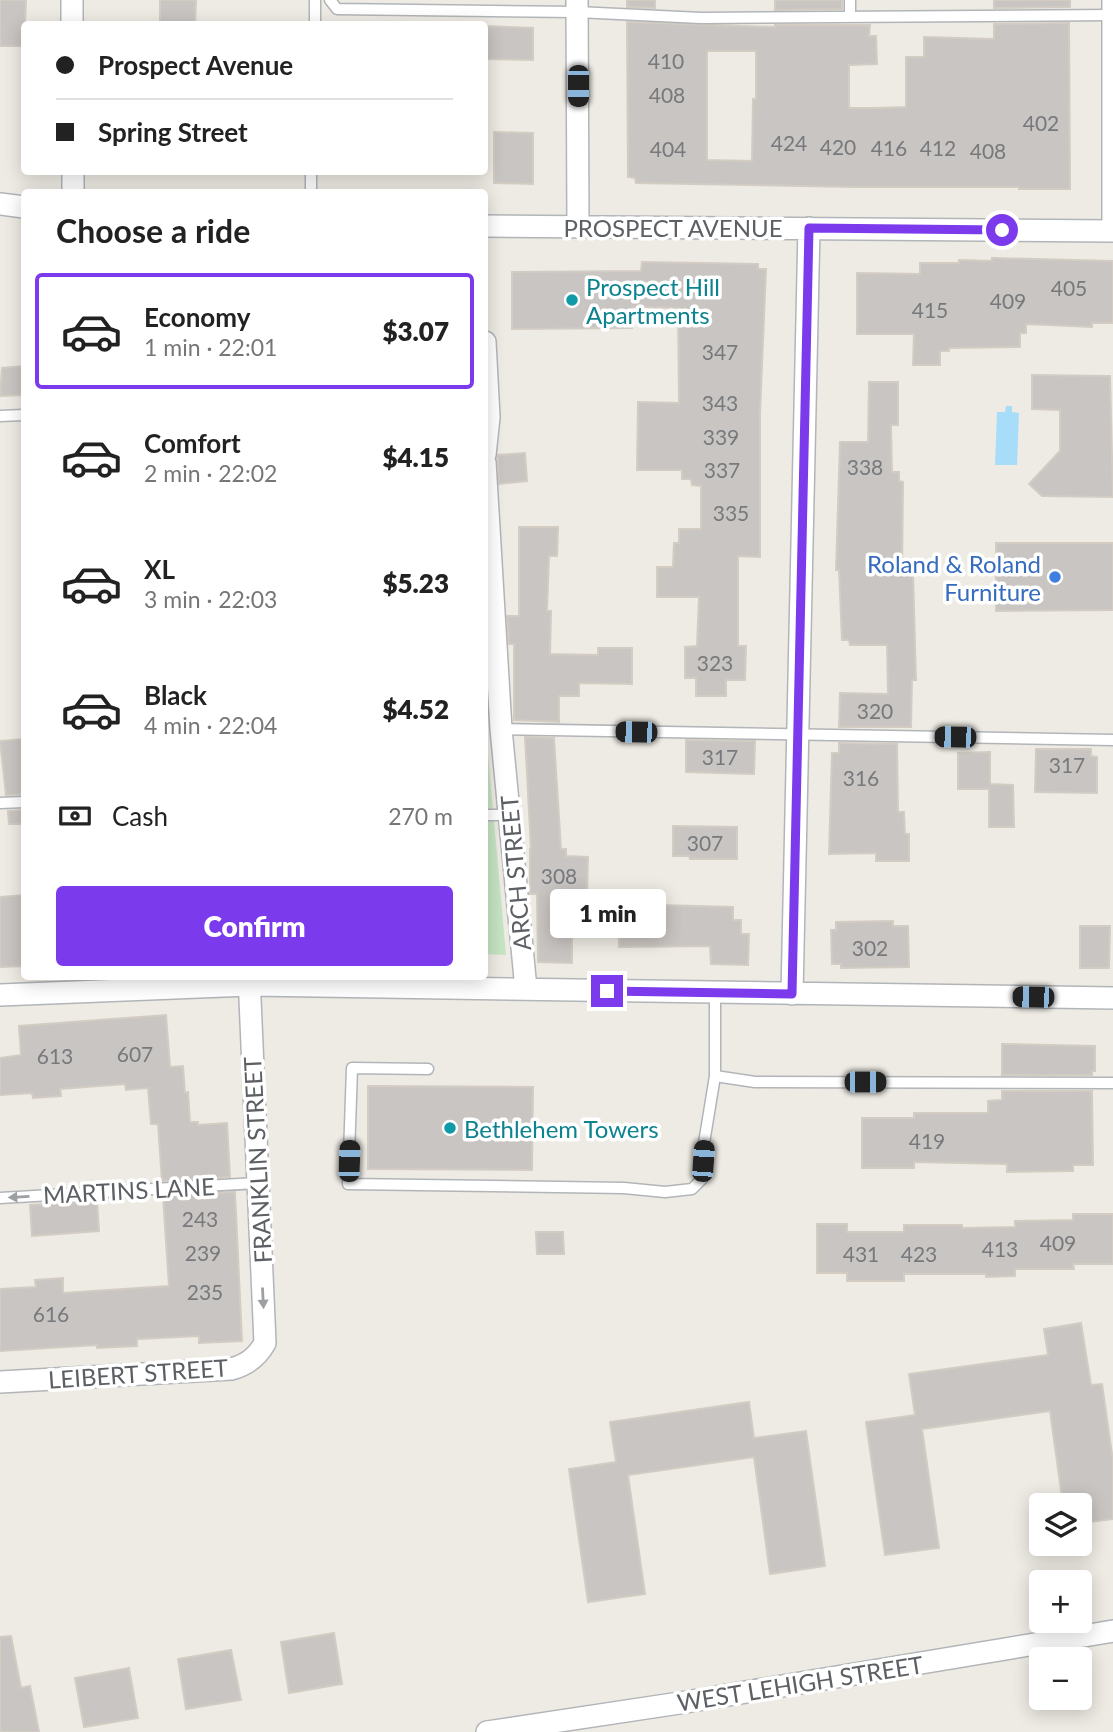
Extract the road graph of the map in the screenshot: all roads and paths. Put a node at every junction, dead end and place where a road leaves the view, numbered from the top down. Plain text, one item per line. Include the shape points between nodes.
1 (72, 0) edge
2 (315, 0) edge
3 (330, 0) edge
4 (850, 0) edge
5 (1113, 0) edge
6 (577, 6) edge
7 (850, 15) junction
8 (1113, 15) edge
9 (72, 21) edge
10 (314, 21) edge
11 (1113, 41) edge
12 (0, 204) edge
13 (21, 207) edge
14 (488, 226) edge
15 (578, 226) junction
16 (809, 228) junction
17 (1113, 231) edge
18 (488, 398) edge
19 (21, 415) edge
20 (0, 416) edge
21 (488, 426) edge
22 (488, 512) edge
23 (501, 729) junction
24 (797, 735) junction
25 (1113, 740) edge
26 (21, 802) edge
27 (0, 803) edge
28 (488, 815) edge
29 (509, 815) junction
30 (249, 981) edge
31 (526, 989) junction
32 (715, 992) junction
33 (792, 994) junction
34 (0, 995) edge
35 (1113, 999) edge
36 (428, 1069) dead end
37 (715, 1076) junction
38 (1113, 1083) edge
39 (258, 1183) junction
40 (0, 1198) edge
41 (265, 1343) joint
42 (0, 1382) edge
43 (1113, 1631) edge
44 (487, 1732) edge

1 - 9 street
2 - 10 lane
3 - 6 lane via 337,9
4 - 7 lane
5 - 8 street
6 - 7 lane via 701,18
6 - 15 street
7 - 8 lane
8 - 11 street
11 - 17 street
12 - 13 street
14 - 15 street, PROSPECT AVENUE
15 - 16 street, PROSPECT AVENUE
16 - 17 street, PROSPECT AVENUE
16 - 24 street
18 - 21 street
19 - 20 lane
22 - 23 street, ARCH STREET
23 - 24 lane
23 - 29 street, ARCH STREET
24 - 25 lane
24 - 33 street
26 - 27 lane
28 - 29 lane
29 - 31 street, ARCH STREET
30 - 31 street
30 - 34 street
30 - 39 street, FRANKLIN STREET
31 - 32 street
32 - 33 street
32 - 37 lane
33 - 35 street
36 - 37 lane via 352,1069 348,1184 692,1189 702,1179
37 - 38 lane via 755,1082
39 -> 40 lane, MARTINS LANE
39 -> 41 street, FRANKLIN STREET
41 - 42 street, LEIBERT STREET via 243,1366 231,1368
43 - 44 street, WEST LEHIGH STREET

